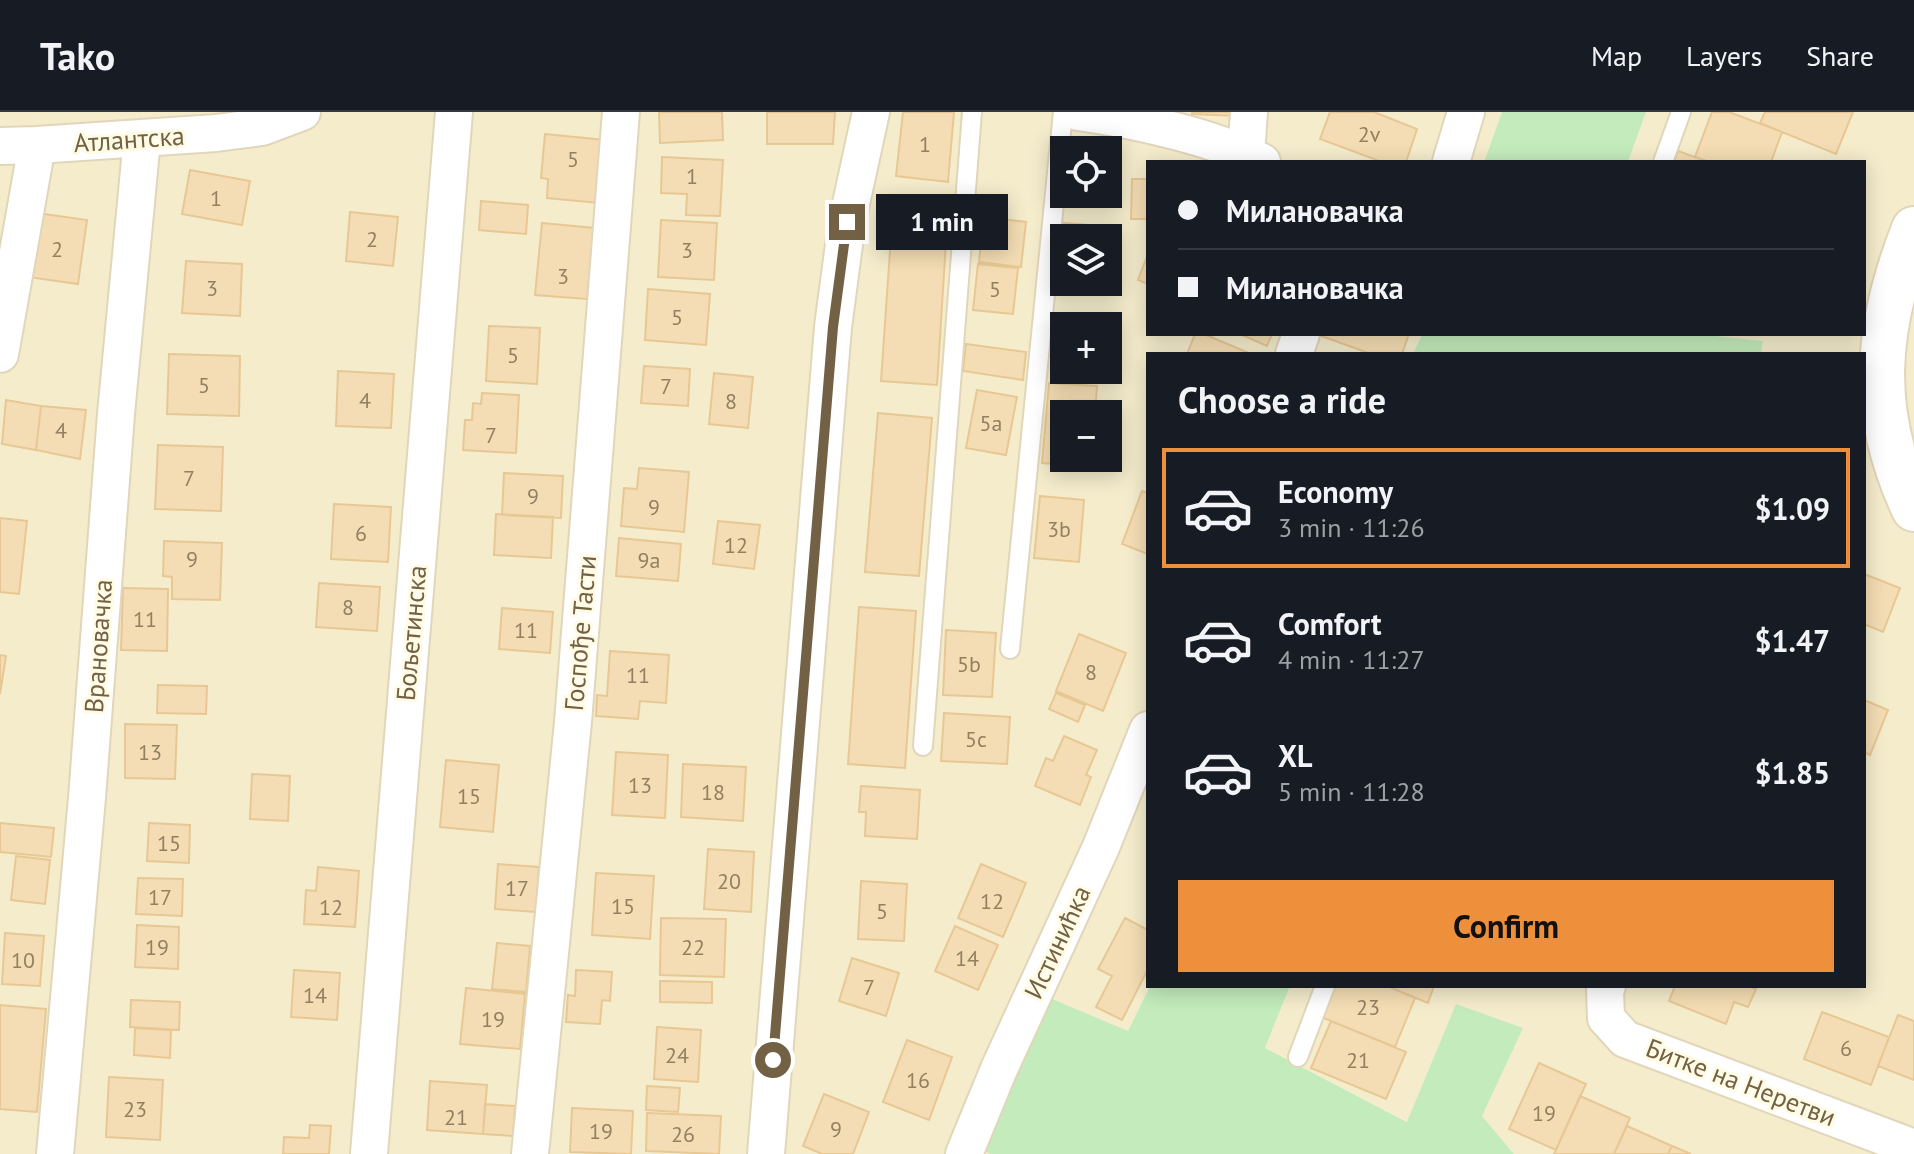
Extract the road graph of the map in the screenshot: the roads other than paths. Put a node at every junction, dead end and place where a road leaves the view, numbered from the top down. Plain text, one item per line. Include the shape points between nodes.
1 (302, 112) edge
2 (454, 112) edge
3 (621, 112) edge
4 (871, 112) edge
5 (972, 112) edge
6 (1063, 112) edge
7 (1078, 112) edge
8 (1249, 112) edge
9 (1466, 112) edge
10 (1681, 112) edge
11 (142, 139) junction
12 (37, 145) junction
13 (0, 146) edge
14 (1254, 158) edge
15 (1452, 160) edge
16 (1664, 160) edge
17 (1914, 229) edge
18 (1887, 330) edge
19 (0, 354) edge
20 (1905, 465) edge
21 (1914, 509) edge
22 (1010, 649) dead end
23 (1146, 735) edge
24 (923, 746) dead end
25 (1324, 988) edge
26 (1606, 988) edge
27 (1298, 1057) dead end
28 (1914, 1148) edge
29 (55, 1154) edge
30 (369, 1154) edge
31 (530, 1154) edge
32 (766, 1154) edge
33 (964, 1154) edge

1 - 11 street, Атлантска via 262,127
2 - 30 street, Бољетинска
3 - 31 street, Госпође Тасти via 573,722
4 - 32 street via 847,222 833,327
5 - 24 lane
6 - 22 lane
7 - 14 street via 1188,135
8 - 14 street
9 - 15 street
10 - 16 lane
11 - 12 street, Атлантска
11 - 29 street, Врановачка
12 - 13 street, Атлантска
12 - 19 street
17 - 18 street via 1890,302
18 - 20 street via 1882,354 1887,431
20 - 21 street
23 - 33 street, Истинићка
25 - 27 lane
26 - 28 street, Битке на Неретви via 1606,1018 1625,1039

